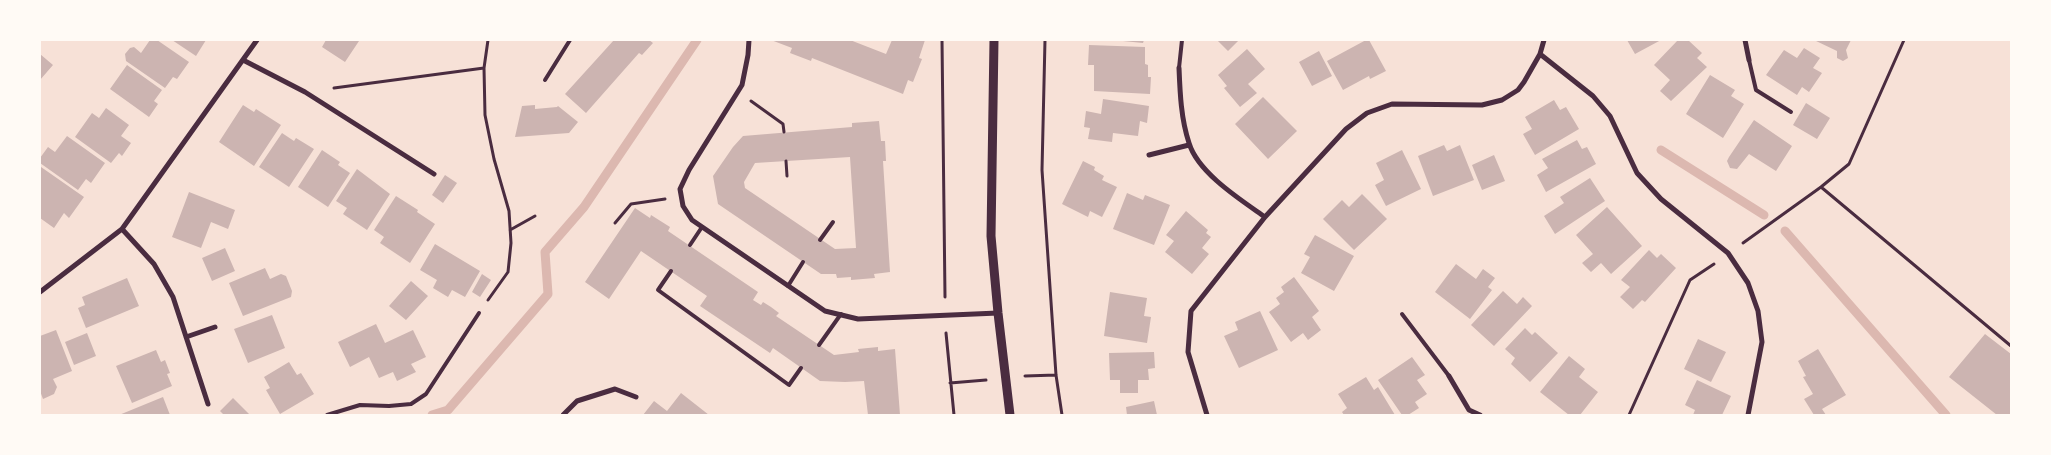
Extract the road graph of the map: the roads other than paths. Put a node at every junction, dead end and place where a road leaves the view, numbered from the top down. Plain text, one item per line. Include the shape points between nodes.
1 (257, 40) edge
2 (570, 40) edge
3 (749, 40) edge
4 (994, 40) edge
5 (1182, 40) edge
6 (1544, 40) edge
7 (1745, 40) edge
8 (1540, 54) junction
9 (243, 60) junction
10 (1749, 60) joint
11 (1179, 68) joint
12 (545, 80) dead end
13 (1791, 112) dead end
14 (1189, 145) junction
15 (1150, 155) dead end
16 (434, 174) dead end
17 (1265, 217) junction
18 (833, 222) dead end
19 (702, 227) junction
20 (122, 229) junction
21 (820, 240) dead end
22 (690, 245) dead end
23 (803, 262) dead end
24 (671, 272) dead end
25 (788, 286) junction
26 (40, 292) edge
27 (479, 313) road end
28 (998, 313) junction
29 (841, 314) junction
30 (1402, 314) dead end
31 (215, 327) dead end
32 (186, 337) junction
33 (819, 344) dead end
34 (801, 368) dead end
35 (1449, 376) joint
36 (636, 397) dead end
37 (208, 404) dead end
38 (1469, 410) junction
39 (327, 415) edge
40 (563, 415) edge
41 (1010, 415) edge
42 (1207, 415) edge
43 (1465, 415) edge
44 (1480, 415) edge
45 (1748, 415) edge

1 - 9 street
2 - 12 lane
3 - 19 street via 742,84 680,189 683,206 692,220
4 - 28 street via 991,236
5 - 11 lane
6 - 8 street
7 - 10 street
8 - 17 street via 1518,90 1502,100 1482,105 1392,104 1367,113 1346,129
8 - 45 street via 1593,96 1610,116 1637,173 1661,199 1728,253 1748,282 1758,311 1762,342
9 - 16 street via 305,92
9 - 20 street
10 - 13 lane via 1756,90
11 - 14 street via 1180,106
14 - 15 street
14 - 17 street via 1218,183
17 - 42 street via 1191,311 1188,352
18 - 21 lane
19 - 22 lane
19 - 25 street
20 - 26 street
20 - 32 street via 154,264 173,297
23 - 25 lane
24 - 34 lane via 658,290 789,385
25 - 29 street via 824,311
27 - 39 lane via 426,394 411,404 360,404
28 - 29 street via 858,319
28 - 41 street
29 - 33 lane
30 - 35 lane
31 - 32 street
32 - 37 street
35 - 38 street
36 - 40 street via 615,389 577,401
38 - 43 street
38 - 44 street

